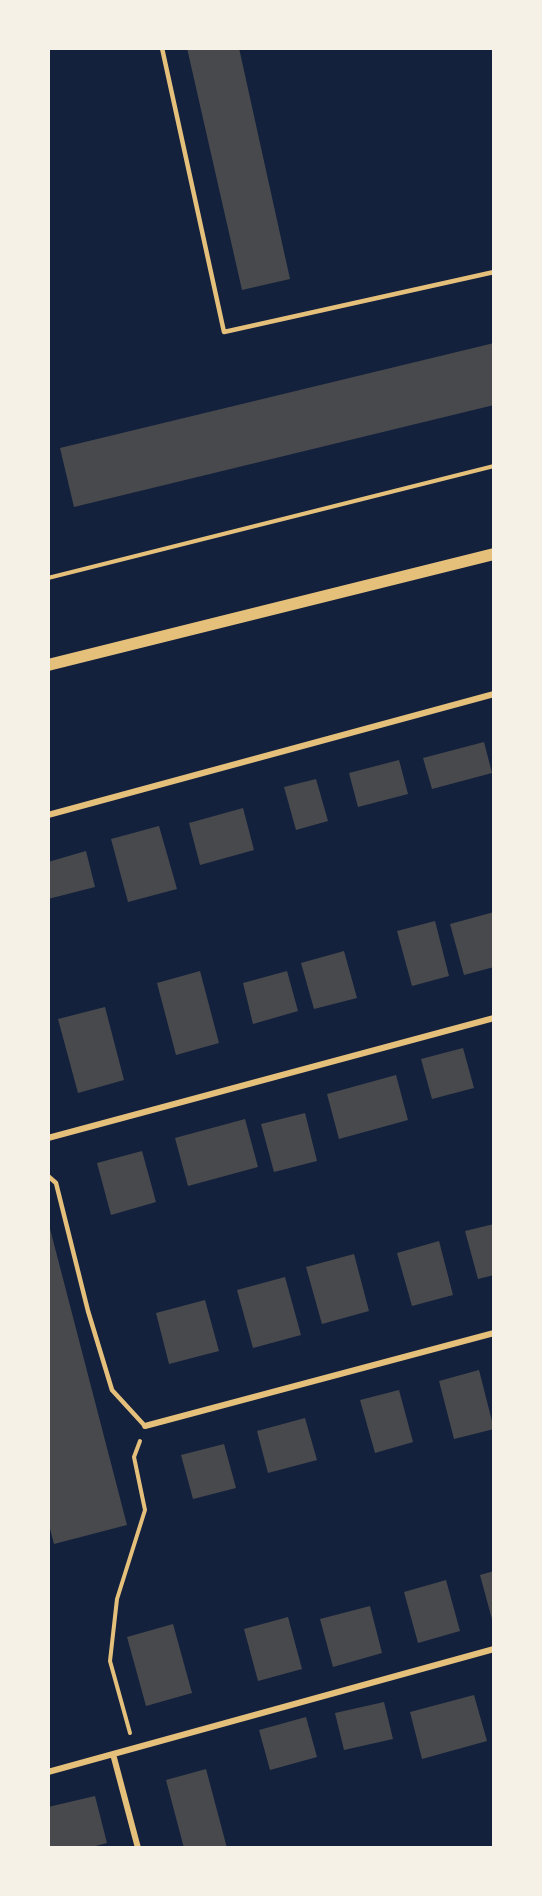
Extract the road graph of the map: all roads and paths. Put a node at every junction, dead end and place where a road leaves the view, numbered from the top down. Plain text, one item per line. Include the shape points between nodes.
1 (162, 48) edge
2 (494, 272) edge
3 (494, 466) edge
4 (494, 554) edge
5 (48, 578) edge
6 (48, 666) edge
7 (494, 694) edge
8 (48, 814) edge
9 (494, 1018) edge
10 (48, 1137) edge
11 (48, 1176) edge
12 (494, 1333) edge
13 (146, 1426) junction
14 (494, 1649) edge
15 (135, 1748) junction
16 (113, 1754) junction
17 (48, 1772) edge
18 (138, 1848) edge

1 - 2 lane via 224,332
3 - 5 path
4 - 6 main road
7 - 8 street
9 - 10 street
11 - 13 lane via 56,1183 112,1390
12 - 13 street
13 - 15 path via 134,1456 145,1510 117,1599 110,1661
14 - 15 street
15 - 16 street
16 - 17 street
16 - 18 street

